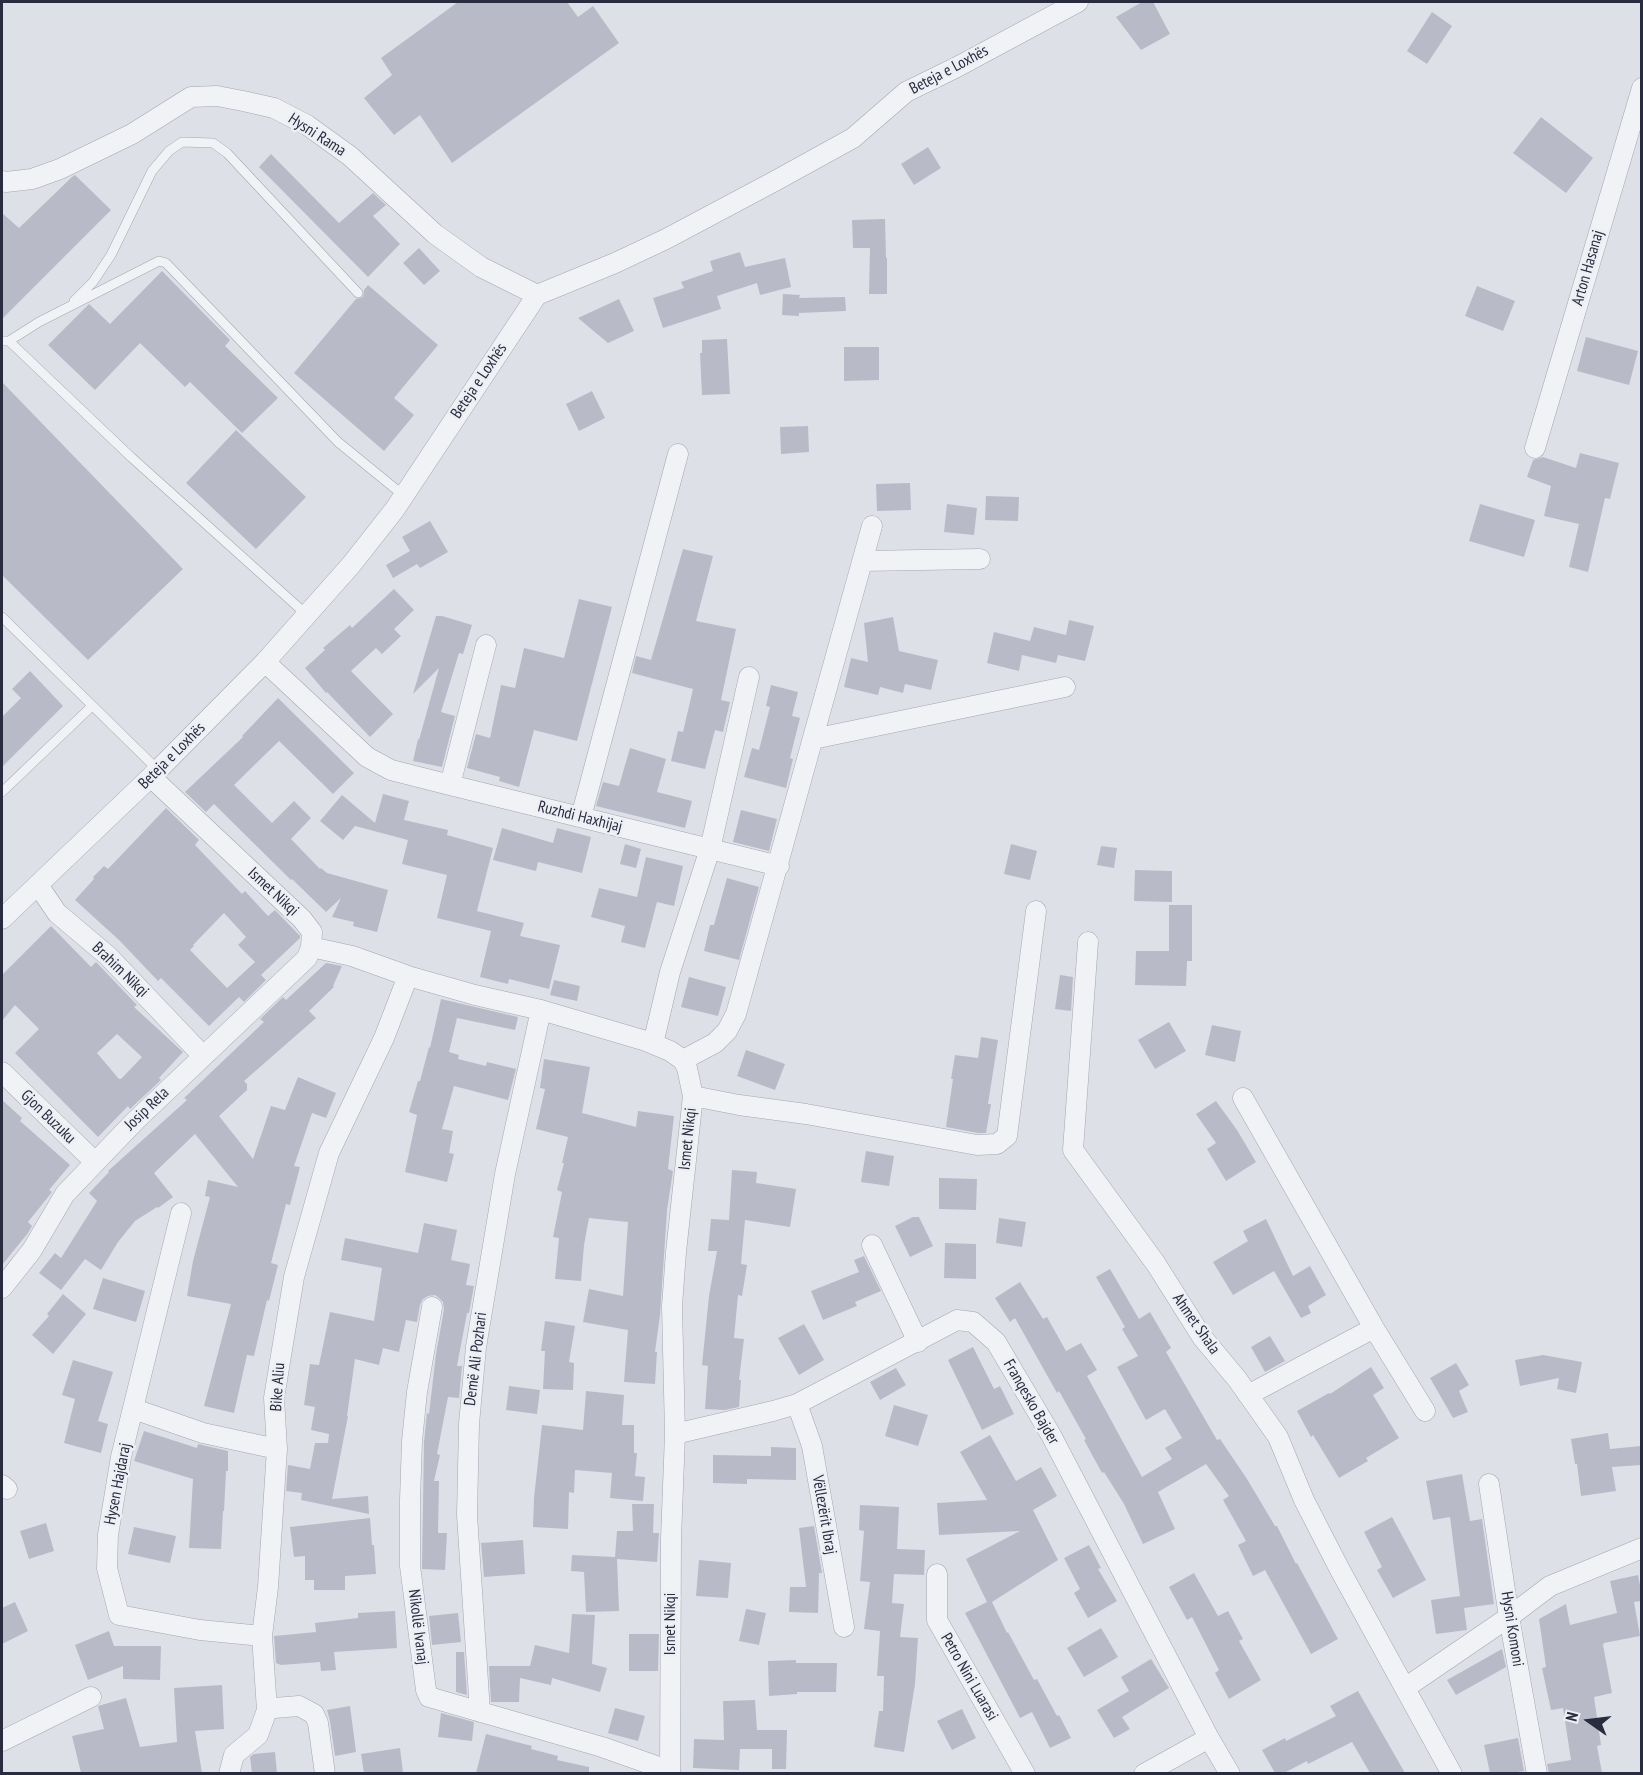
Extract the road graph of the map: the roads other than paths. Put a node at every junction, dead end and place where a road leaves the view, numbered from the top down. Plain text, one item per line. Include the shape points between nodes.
1 (1078, 2) edge
2 (1641, 88) edge
3 (2, 181) edge
4 (358, 293) dead end
5 (537, 295) junction
6 (68, 307) junction
7 (5, 341) edge
8 (1535, 448) dead end
9 (678, 454) dead end
10 (403, 495) junction
11 (872, 526) dead end
12 (980, 559) dead end
13 (862, 561) junction
14 (307, 615) junction
15 (2, 617) edge
16 (486, 645) dead end
17 (265, 662) junction
18 (749, 677) dead end
19 (1065, 687) dead end
20 (92, 706) junction
21 (813, 739) junction
22 (155, 773) junction
23 (450, 785) junction
24 (2, 792) edge
25 (581, 817) junction
26 (710, 849) junction
27 (778, 866) junction
28 (38, 885) junction
29 (1036, 911) dead end
30 (2, 919) edge
31 (1088, 942) dead end
32 (311, 947) junction
33 (408, 976) junction
34 (541, 1010) junction
35 (653, 1044) junction
36 (202, 1056) junction
37 (683, 1060) junction
38 (2, 1072) edge
39 (693, 1096) junction
40 (1243, 1098) dead end
41 (95, 1162) junction
42 (181, 1213) dead end
43 (873, 1245) dead end
44 (2, 1288) edge
45 (432, 1307) dead end
46 (1374, 1328) junction
47 (918, 1342) junction
48 (1248, 1395) junction
49 (797, 1404) junction
50 (134, 1409) junction
51 (1425, 1411) dead end
52 (675, 1434) junction
53 (277, 1449) junction
54 (1489, 1484) dead end
55 (1641, 1548) edge
56 (937, 1574) dead end
57 (1509, 1617) junction
58 (844, 1627) dead end
59 (262, 1636) junction
60 (1405, 1688) junction
61 (91, 1697) dead end
62 (267, 1710) junction
63 (480, 1712) junction
64 (1209, 1738) junction
65 (2, 1741) edge
66 (670, 1772) edge
67 (229, 1773) edge
68 (326, 1773) edge
69 (1025, 1773) edge
70 (1144, 1773) edge
71 (1230, 1773) edge
72 (1452, 1773) edge
73 (1537, 1773) edge

1 - 5 street, Beteja e Loxhës via 906,92 853,138 775,181 656,244
2 - 8 street, Arton Hasanaj
3 - 5 street, Hysni Rama via 32,179 60,169 132,134 191,97 243,101 274,108 307,125 350,156 435,234 481,267
4 - 6 lane via 227,153 213,143 182,142 152,171 111,255 93,282
5 - 10 street, Beteja e Loxhës
6 - 7 lane
6 - 10 lane via 159,261 166,263 338,442
7 - 14 lane
9 - 25 street
10 - 14 street, Beteja e Loxhës via 351,565
11 - 13 street
12 - 13 street
13 - 21 street
14 - 17 street, Beteja e Loxhës
15 - 20 lane
16 - 23 street
17 - 22 street, Beteja e Loxhës
17 - 23 street, Ruzhdi Haxhijaj via 367,757 391,770
18 - 26 street
19 - 21 street
20 - 22 lane
20 - 24 lane
21 - 27 street
22 - 28 street, Beteja e Loxhës
22 - 32 street, Ismet Nikqi via 302,919 312,932
23 - 25 street, Ruzhdi Haxhijaj
25 - 26 street, Ruzhdi Haxhijaj
26 - 27 street, Ruzhdi Haxhijaj
26 - 35 street via 670,972
27 - 37 street via 736,1014 727,1032 715,1043
28 - 30 street, Beteja e Loxhës
28 - 36 street, Brahim Nikqi via 57,913 108,956
29 - 39 street via 1007,1136 997,1144 977,1145
31 - 48 street, Ahmet Shala via 1073,1150 1156,1263 1202,1337
32 - 33 street via 352,956
32 - 36 street, Josip Rela via 307,958
33 - 34 street
33 - 53 street, Bike Aliu via 384,1038 329,1153 294,1277 274,1398
34 - 35 street
34 - 63 street, Demë Ali Pozhari via 505,1174 478,1336 469,1424 467,1515
35 - 37 street
36 - 41 street, Josip Rela
37 - 39 street, Ismet Nikqi
38 - 41 street, Gjon Buzuku
39 - 52 street, Ismet Nikqi via 672,1306
40 - 46 street
41 - 44 street, Josip Rela via 65,1194 32,1250
42 - 50 street, Hysen Hajdaraj
43 - 47 street
45 - 63 street, Nikollë Ivanaj via 412,1441 410,1566 429,1697
46 - 48 street
46 - 51 street
47 - 49 street, Franqesko Bajder
47 - 64 street, Franqesko Bajder via 957,1320 973,1322 996,1342 1051,1435
48 - 60 street, Ahmet Shala via 1278,1437 1304,1500
49 - 52 street, Franqesko Bajder
49 - 58 street, Vëllezërit Ibraj via 812,1446
50 - 53 street via 203,1433
50 - 59 street, Hysen Hajdaraj via 108,1535 107,1568 119,1615 200,1630
52 - 66 street, Ismet Nikqi
53 - 59 street, Bike Aliu
54 - 57 street, Hysni Komoni
55 - 57 street via 1550,1586
56 - 69 street, Petro Nini Luarasi via 937,1620
57 - 60 street
57 - 73 street, Hysni Komoni
59 - 62 street, Bike Aliu
60 - 72 street, Ahmet Shala
61 - 65 street
62 - 67 street via 258,1735 234,1755
62 - 68 street via 300,1706 314,1714
63 - 66 street, Nikollë Ivanaj via 602,1747
64 - 70 street
64 - 71 street, Franqesko Bajder

